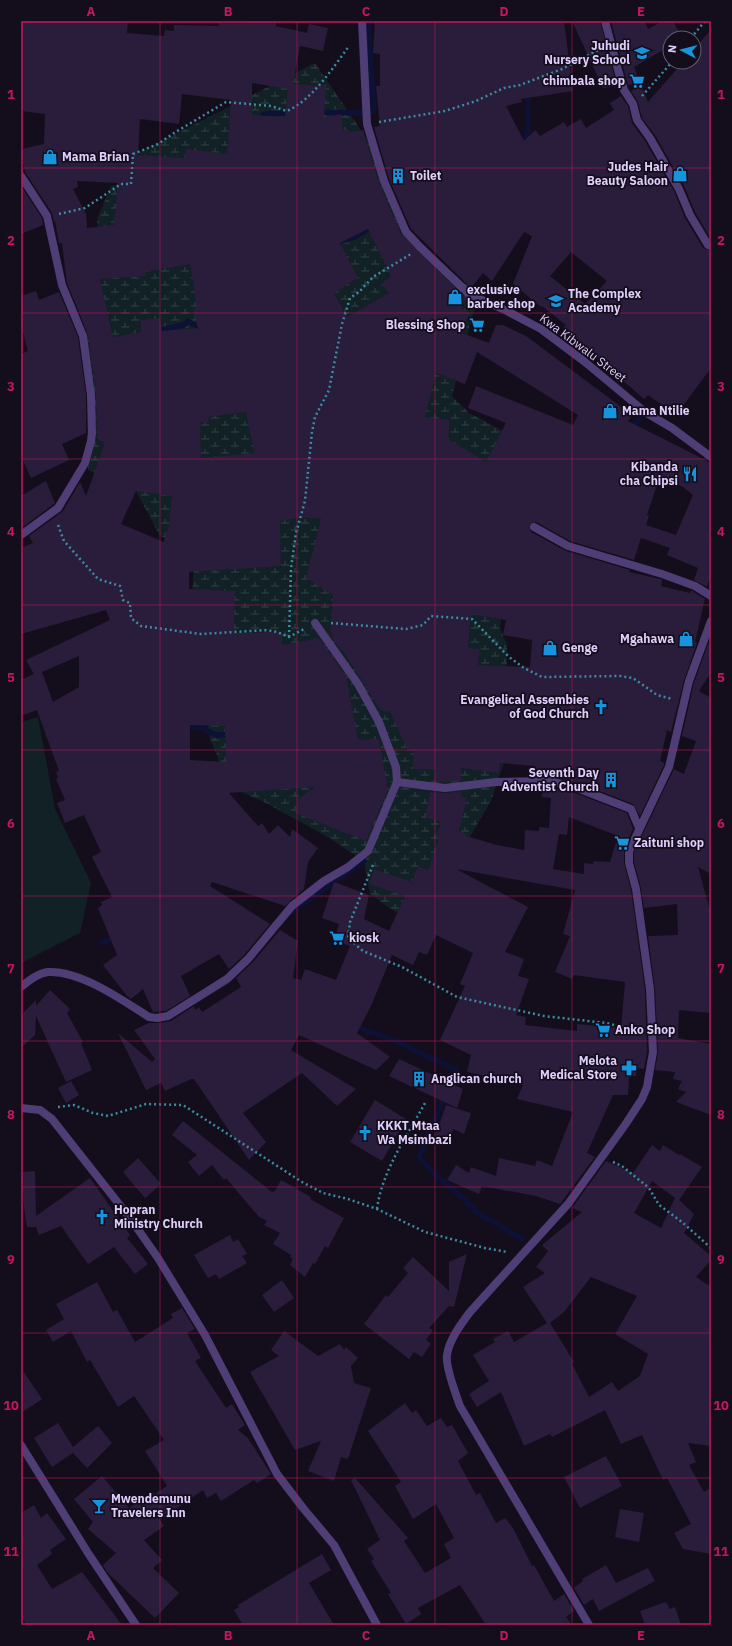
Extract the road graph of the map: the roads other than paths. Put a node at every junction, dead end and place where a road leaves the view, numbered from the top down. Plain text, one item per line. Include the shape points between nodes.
1 (605, 21) edge
2 (362, 24) edge
3 (21, 176) edge
4 (711, 246) edge
5 (711, 457) edge
6 (534, 527) dead end
7 (21, 535) edge
8 (711, 596) edge
9 (711, 621) edge
10 (316, 623) road end
11 (397, 782) junction
12 (639, 828) junction
13 (21, 987) edge
14 (21, 1108) edge
15 (21, 1445) edge
16 (136, 1625) edge
17 (377, 1625) edge
18 (589, 1625) edge

1 - 4 street via 624,90 633,104 637,120 660,155 690,215
2 - 5 street, Kwa Kibwalu Street via 367,124 384,180 406,232 470,295 541,329 645,412
3 - 7 street via 47,216 62,284 84,336 91,410 91,441 84,463 58,508
6 - 8 street via 568,546 695,586
9 - 12 street via 694,666 669,766
10 - 11 street via 358,684 379,722 396,767
11 - 12 street via 445,788 496,782 551,781 578,788 631,809
11 - 13 street via 368,851 292,906 248,959 227,979 168,1016 149,1017 104,988 65,974 47,972 30,979
12 - 18 street via 629,851 628,862 636,889 645,948 653,1052 647,1087 642,1099 568,1204 470,1312 457,1331 446,1356 452,1385 460,1406
14 - 17 street via 40,1110 52,1119 158,1258 205,1335 277,1474 334,1545
15 - 16 street via 88,1554

